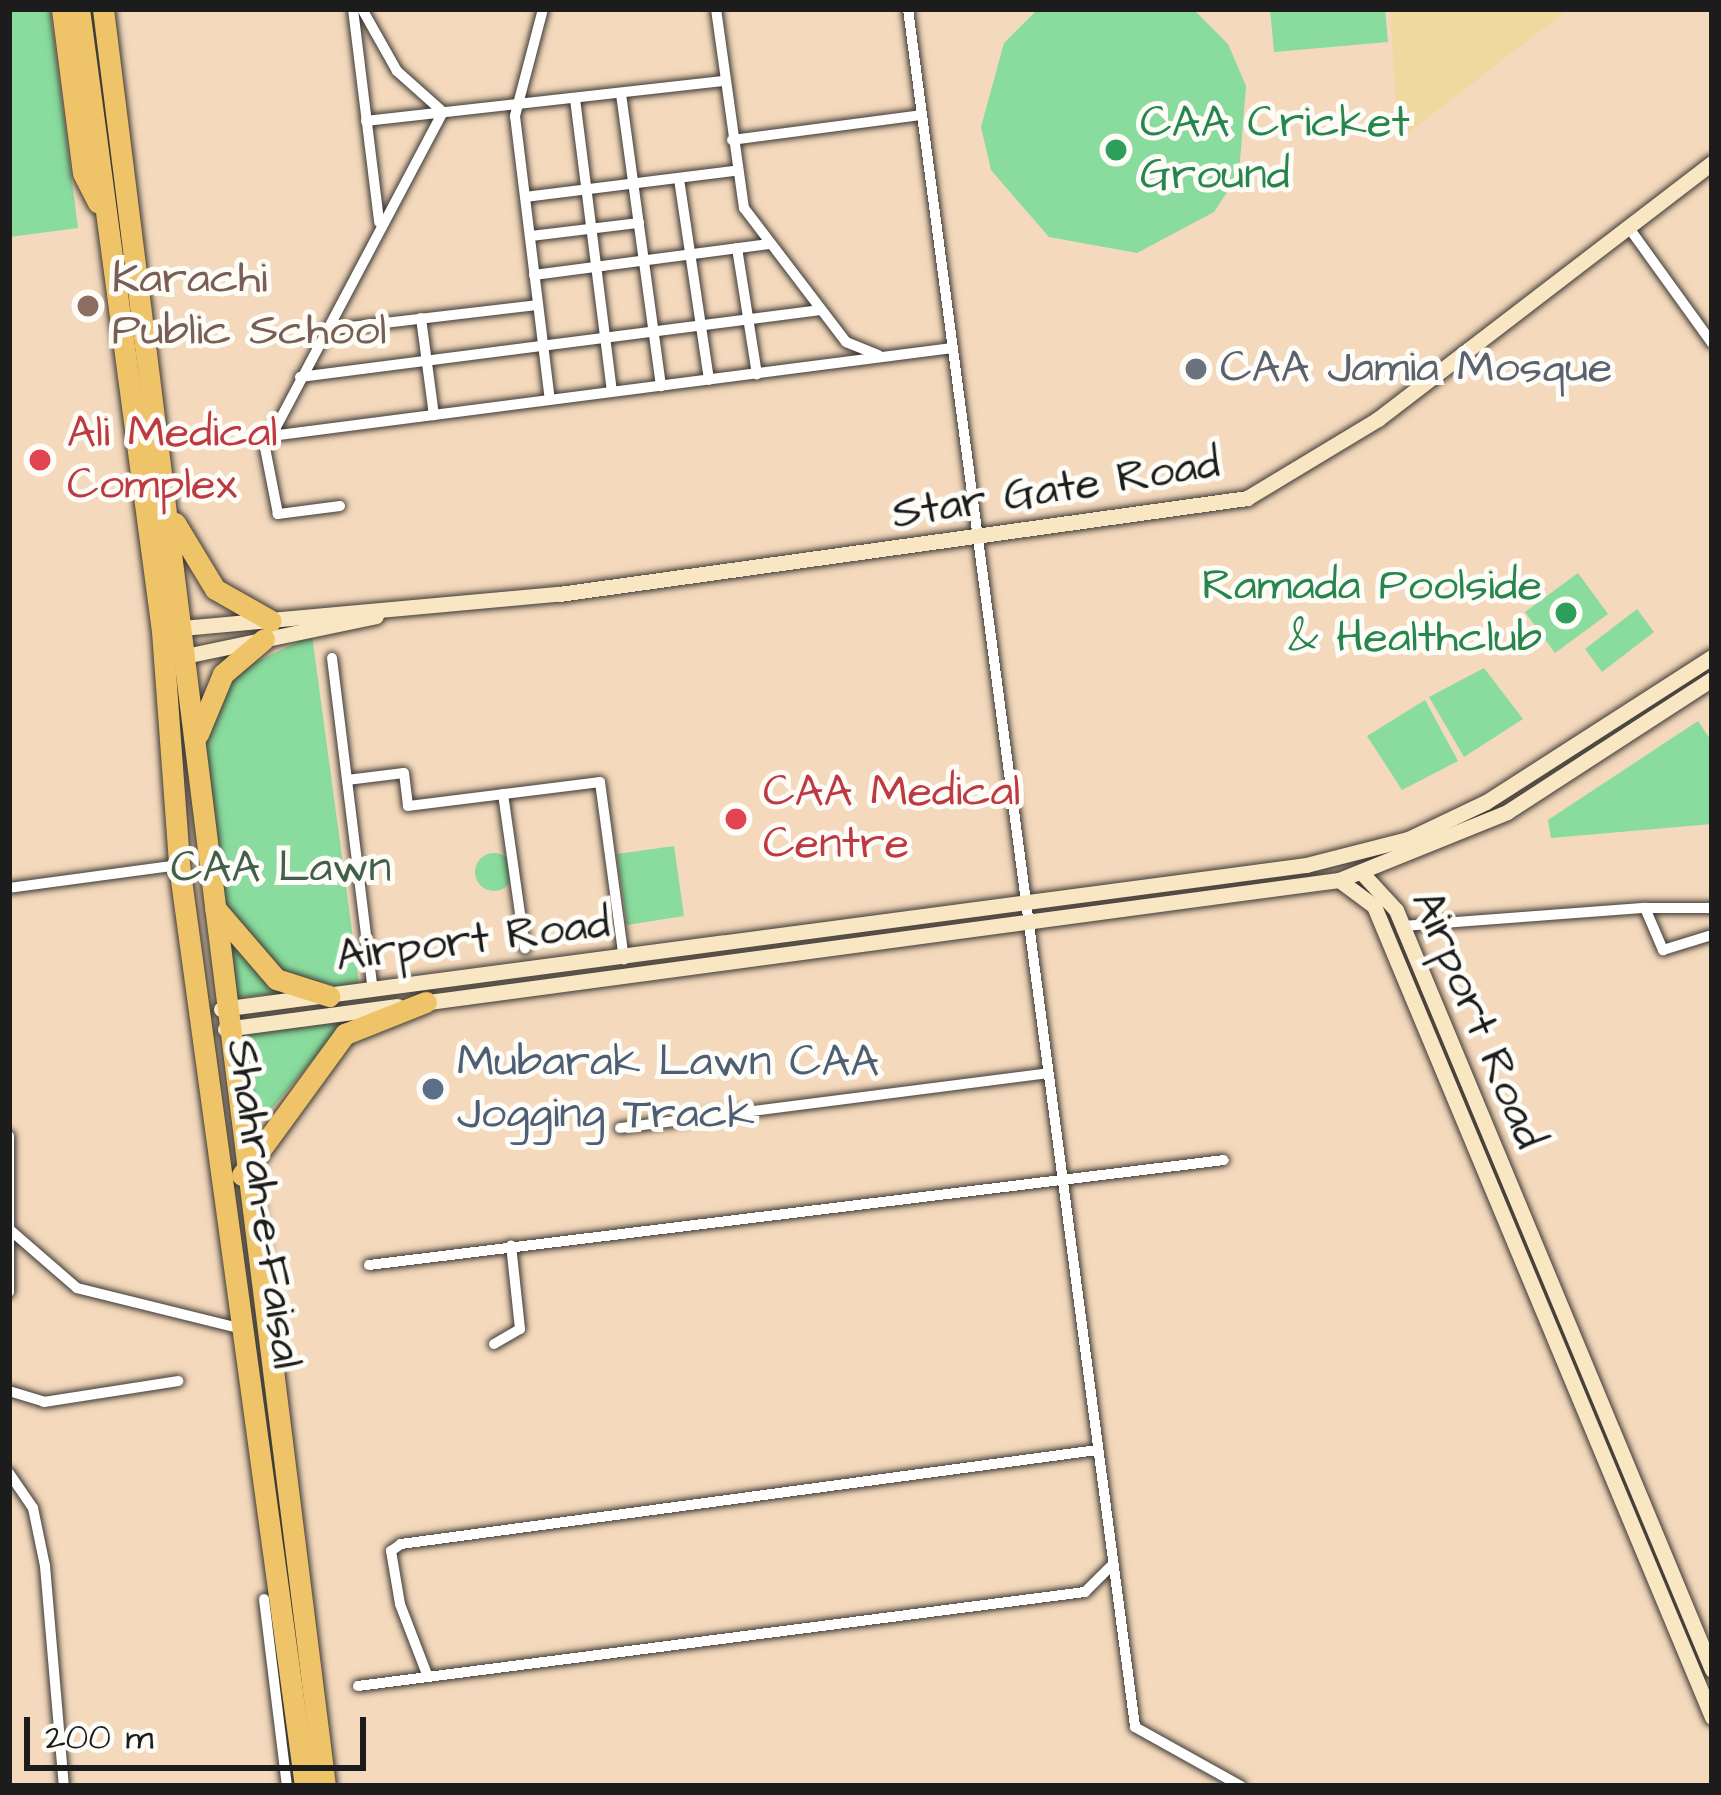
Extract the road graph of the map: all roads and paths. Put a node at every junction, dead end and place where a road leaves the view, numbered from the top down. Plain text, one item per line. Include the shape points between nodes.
1 (62, 9) edge
2 (79, 9) edge
3 (103, 9) edge
4 (358, 9) edge
5 (543, 9) edge
6 (716, 9) edge
7 (908, 9) edge
8 (725, 81) junction
9 (621, 94) junction
10 (575, 99) junction
11 (521, 104) junction
12 (443, 112) junction
13 (921, 115) junction
14 (366, 121) junction
15 (732, 140) junction
16 (1712, 163) edge
17 (735, 171) junction
18 (679, 178) junction
19 (633, 184) junction
20 (586, 190) junction
21 (525, 197) junction
22 (106, 219) junction
23 (639, 223) junction
24 (380, 226) junction
25 (1629, 228) junction
26 (591, 229) junction
27 (531, 236) junction
28 (769, 244) junction
29 (737, 248) junction
30 (690, 254) junction
31 (644, 261) junction
32 (596, 267) junction
33 (535, 275) junction
34 (537, 305) junction
35 (821, 310) junction
36 (421, 318) junction
37 (748, 319) junction
38 (701, 326) junction
39 (325, 330) junction
40 (654, 332) junction
41 (605, 338) junction
42 (1712, 343) edge
43 (542, 345) junction
44 (952, 348) junction
45 (883, 357) junction
46 (427, 361) junction
47 (757, 374) junction
48 (300, 377) junction
49 (709, 380) junction
50 (661, 386) junction
51 (612, 392) junction
52 (550, 400) junction
53 (434, 415) junction
54 (271, 436) junction
55 (166, 506) junction
56 (340, 506) dead end
57 (980, 541) junction
58 (172, 630) junction
59 (268, 630) junction
60 (185, 656) junction
61 (1712, 657) edge
62 (332, 658) dead end
63 (1704, 676) edge
64 (194, 745) junction
65 (347, 779) junction
66 (503, 794) junction
67 (1408, 839) junction
68 (203, 855) junction
69 (1410, 859) junction
70 (1331, 860) junction
71 (179, 865) junction
72 (1386, 867) junction
73 (1364, 873) junction
74 (1339, 880) junction
75 (1379, 886) junction
76 (9, 888) edge
77 (1374, 906) junction
78 (1027, 907) junction
79 (1645, 908) junction
80 (1712, 908) edge
81 (1400, 918) junction
82 (1030, 926) junction
83 (1712, 935) edge
84 (525, 948) dead end
85 (624, 959) junction
86 (373, 990) junction
87 (329, 995) junction
88 (426, 1002) junction
89 (222, 1019) junction
90 (1047, 1072) junction
91 (620, 1128) dead end
92 (9, 1136) edge
93 (1224, 1160) dead end
94 (241, 1178) junction
95 (1060, 1178) junction
96 (9, 1229) edge
97 (511, 1245) junction
98 (369, 1265) dead end
99 (9, 1292) edge
100 (239, 1328) junction
101 (494, 1344) dead end
102 (178, 1381) dead end
103 (9, 1391) edge
104 (1097, 1450) junction
105 (9, 1473) edge
106 (1112, 1564) junction
107 (264, 1599) dead end
108 (1712, 1670) edge
109 (428, 1677) junction
110 (358, 1686) dead end
111 (1712, 1717) edge
112 (320, 1783) edge
113 (64, 1786) edge
114 (287, 1786) edge
115 (1241, 1786) edge

1 - 22 highway via 83,173
2 - 22 highway
3 - 55 highway
4 - 12 street via 397,71
4 - 14 street
5 - 11 street
6 - 8 street
7 - 13 street
8 - 9 street
8 - 15 street
9 - 10 street
9 - 19 street
10 - 11 street
10 - 20 street
11 - 12 street
11 - 21 street
12 - 14 street
12 - 24 street
13 - 15 street
13 - 44 street
14 - 24 street
15 - 17 street
16 - 25 main road, Star Gate Road
17 - 18 street
17 - 28 street
18 - 19 street
18 - 30 street
19 - 20 street
19 - 23 street
20 - 21 street
20 - 26 street
21 - 27 street
22 - 58 highway
23 - 26 street
23 - 31 street
24 - 39 street
25 - 42 street
25 - 57 main road, Star Gate Road via 1282,481 1182,513
26 - 27 street
26 - 32 street
27 - 33 street
28 - 29 street
28 - 35 street
29 - 30 street
29 - 37 street
30 - 31 street
30 - 38 street
31 - 32 street
31 - 40 street
32 - 33 street
32 - 41 street
33 - 34 street
34 - 36 street
34 - 43 street
35 - 37 street
35 - 45 street via 846,342
36 - 39 street
36 - 46 street
37 - 38 street
37 - 47 street
38 - 40 street
38 - 49 street
39 - 48 street
40 - 41 street
40 - 50 street
41 - 43 street
41 - 51 street
43 - 46 street
43 - 52 street
44 - 45 street
44 - 57 street
45 - 47 street
46 - 48 street
46 - 53 street
47 - 49 street
48 - 54 street
49 - 50 street
50 - 51 street
51 - 52 street
52 - 53 street
53 - 54 street
54 - 56 street via 278,514
55 - 58 highway
55 - 59 highway via 215,589
57 - 59 main road, Star Gate Road
57 - 78 street
58 - 59 main road, Star Gate Road
58 - 60 highway, Shahrah-e-Faisal
58 - 71 highway, Shahrah-e-Faisal
59 - 60 main road, Star Gate Road
59 - 64 highway via 223,674
60 - 64 highway, Shahrah-e-Faisal
61 - 63 main road
62 - 65 street
63 - 67 main road
63 - 69 main road, Airport Road via 1508,812
64 - 68 highway, Shahrah-e-Faisal
65 - 66 street via 404,773 408,806
65 - 86 street
66 - 84 street
66 - 85 street via 600,782
67 - 70 main road
67 - 72 main road
68 - 87 highway via 225,931 276,979
68 - 89 highway, Shahrah-e-Faisal
69 - 72 main road, Airport Road
69 - 81 main road
70 - 73 main road, Airport Road
70 - 78 main road, Airport Road
71 - 76 street
71 - 100 highway, Shahrah-e-Faisal
72 - 73 main road, Airport Road
72 - 75 main road
73 - 74 main road, Airport Road
73 - 75 main road, Airport Road
74 - 77 main road
74 - 82 main road, Airport Road
75 - 77 main road
75 - 81 main road, Airport Road
77 - 111 main road, Airport Road
78 - 82 street
78 - 85 main road, Airport Road
79 - 80 street
79 - 81 street
79 - 83 street via 1663,950
81 - 108 main road, Airport Road
82 - 88 main road, Airport Road
82 - 90 street
85 - 86 main road, Airport Road
86 - 87 main road, Airport Road
87 - 89 main road, Airport Road
88 - 89 main road, Airport Road
88 - 94 highway via 345,1034
89 - 94 highway, Shahrah-e-Faisal
90 - 91 street
90 - 95 street
92 - 96 street
93 - 95 street
94 - 112 highway, Shahrah-e-Faisal
95 - 97 street
95 - 104 street
96 - 99 street
96 - 100 street via 77,1288
97 - 98 street
97 - 101 street via 520,1329
100 - 112 highway, Shahrah-e-Faisal
102 - 103 street via 44,1402
104 - 106 street
104 - 109 street via 401,1544 391,1551 400,1604
105 - 113 street via 33,1508 45,1566
106 - 109 street via 1085,1592
106 - 115 street via 1135,1727
107 - 114 street
109 - 110 street

